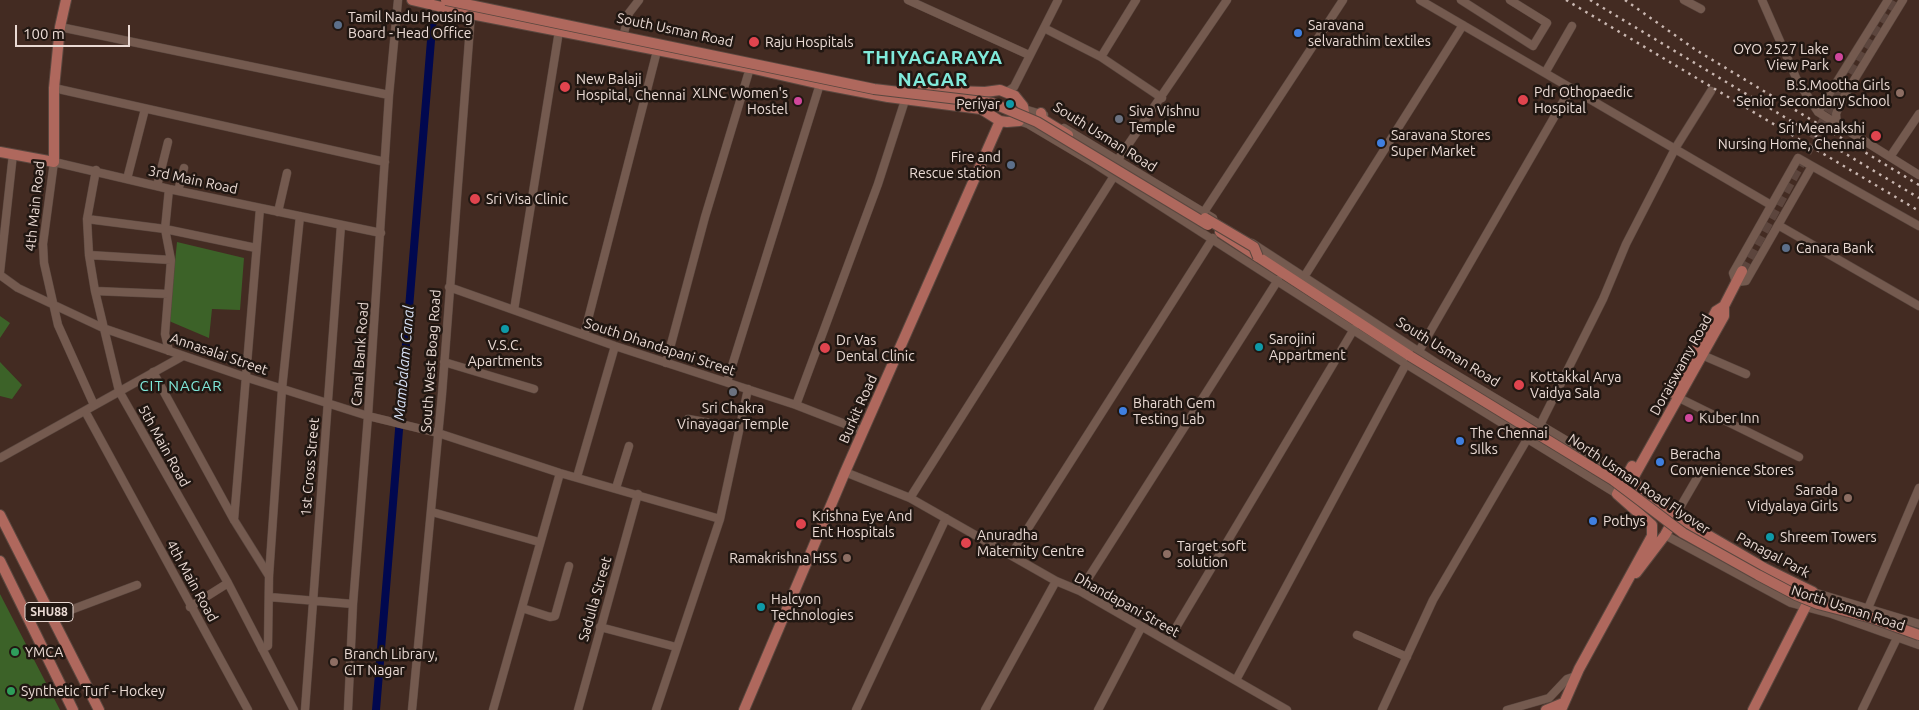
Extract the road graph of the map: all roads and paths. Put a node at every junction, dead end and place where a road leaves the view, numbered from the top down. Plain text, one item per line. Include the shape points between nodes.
1 (66, 0) edge
2 (398, 0) edge
3 (412, 0) edge
4 (446, 0) edge
5 (472, 0) edge
6 (639, 0) edge
7 (908, 0) edge
8 (1058, 0) edge
9 (1136, 0) edge
10 (1227, 0) edge
11 (1343, 0) edge
12 (1420, 0) edge
13 (1461, 0) edge
14 (1510, 0) edge
15 (1684, 0) edge
16 (1762, 0) edge
17 (1888, 0) edge
18 (1903, 0) edge
19 (1434, 3) edge
20 (1701, 9) dead end
21 (471, 14) junction
22 (1464, 25) junction
23 (1572, 26) dead end
24 (60, 27) junction
25 (1044, 28) junction
26 (559, 31) junction
27 (624, 33) junction
28 (657, 51) junction
29 (1029, 55) junction
30 (1101, 57) junction
31 (750, 68) junction
32 (1545, 72) junction
33 (820, 84) junction
34 (54, 88) junction
35 (1571, 88) junction
36 (1711, 91) dead end
37 (985, 92) junction
38 (1007, 92) junction
39 (907, 94) junction
40 (389, 95) junction
41 (1162, 98) junction
42 (145, 109) junction
43 (981, 109) junction
44 (1024, 109) junction
45 (1818, 112) junction
46 (1041, 113) junction
47 (1918, 117) edge
48 (1000, 121) junction
49 (1019, 121) junction
50 (1837, 126) junction
51 (168, 142) dead end
52 (1676, 147) junction
53 (0, 152) edge
54 (13, 154) junction
55 (1890, 157) junction
56 (1117, 161) junction
57 (54, 162) junction
58 (385, 162) junction
59 (1812, 166) junction
60 (184, 168) dead end
61 (96, 170) junction
62 (288, 173) dead end
63 (1919, 175) edge
64 (1114, 176) junction
65 (127, 179) junction
66 (157, 186) junction
67 (169, 189) junction
68 (178, 191) junction
69 (1772, 204) junction
70 (260, 208) junction
71 (278, 212) junction
72 (1204, 212) junction
73 (300, 216) junction
74 (87, 219) junction
75 (341, 225) junction
76 (1778, 225) junction
77 (1919, 226) edge
78 (1194, 227) junction
79 (165, 229) junction
80 (381, 233) junction
81 (1213, 238) junction
82 (256, 248) junction
83 (89, 255) junction
84 (1258, 256) junction
85 (171, 260) junction
86 (1742, 271) tunnel mouth
87 (0, 273) edge
88 (1304, 277) junction
89 (1278, 280) junction
90 (1736, 282) junction
91 (449, 287) junction
92 (95, 291) junction
93 (1294, 291) junction
94 (168, 294) junction
95 (53, 305) junction
96 (1724, 306) junction
97 (1919, 306) edge
98 (514, 310) junction
99 (103, 328) junction
100 (1354, 329) junction
101 (584, 335) junction
102 (615, 346) junction
103 (169, 350) junction
104 (1702, 355) junction
105 (183, 356) junction
106 (1412, 357) junction
107 (444, 362) junction
108 (666, 363) junction
109 (1424, 364) junction
110 (153, 372) junction
111 (1746, 374) dead end
112 (245, 377) junction
113 (727, 382) junction
114 (282, 389) junction
115 (534, 389) dead end
116 (748, 389) junction
117 (119, 391) junction
118 (1676, 396) junction
119 (328, 403) junction
120 (94, 405) junction
121 (796, 406) junction
122 (85, 411) junction
123 (368, 416) junction
124 (688, 419) dead end
125 (1541, 425) junction
126 (739, 428) junction
127 (863, 431) junction
128 (438, 433) junction
129 (1526, 439) junction
130 (629, 446) dead end
131 (1799, 457) dead end
132 (0, 458) edge
133 (845, 472) junction
134 (1628, 472) junction
135 (560, 473) junction
136 (1700, 473) dead end
137 (577, 477) junction
138 (616, 488) junction
139 (1919, 488) edge
140 (1644, 492) joint
141 (638, 494) junction
142 (1617, 494) junction
143 (910, 498) junction
144 (432, 512) junction
145 (0, 515) edge
146 (1675, 516) junction
147 (946, 518) junction
148 (720, 519) junction
149 (234, 520) junction
150 (1665, 535) junction
151 (539, 542) junction
152 (1011, 554) junction
153 (0, 561) edge
154 (569, 566) dead end
155 (269, 576) junction
156 (1628, 580) junction
157 (1056, 581) junction
158 (228, 583) junction
159 (137, 585) dead end
160 (1080, 591) junction
161 (1813, 592) junction
162 (269, 597) junction
163 (312, 600) junction
164 (353, 604) junction
165 (190, 607) junction
166 (522, 608) junction
167 (1806, 608) junction
168 (1867, 609) junction
169 (52, 617) junction
170 (1919, 624) edge
171 (1861, 625) junction
172 (1142, 626) junction
173 (600, 627) junction
174 (1357, 634) dead end
175 (1919, 635) edge
176 (1897, 638) junction
177 (1168, 641) junction
178 (1919, 645) edge
179 (676, 647) junction
180 (262, 649) junction
181 (1407, 656) junction
182 (1576, 676) junction
183 (1236, 680) junction
184 (1562, 706) edge
185 (74, 710) edge
186 (99, 710) edge
187 (248, 710) edge
188 (294, 710) edge
189 (305, 710) edge
190 (348, 710) edge
191 (412, 710) edge
192 (493, 710) edge
193 (578, 710) edge
194 (656, 710) edge
195 (744, 710) edge
196 (856, 710) edge
197 (985, 710) edge
198 (1098, 710) edge
199 (1287, 710) edge
200 (1382, 710) edge
201 (1507, 710) edge
202 (1546, 710) edge
203 (1753, 710) edge
204 (1862, 710) edge

1 - 24 main road, 4th Main Road
2 - 40 street, Canal Bank Road
3 - 21 main road, South Usman Road
4 - 84 main road, South Usman Road, bridge via 874,89 992,103 1037,122
5 - 21 main road
5 - 27 main road, South Usman Road
6 - 27 street via 629,12
7 - 29 street
8 - 25 street
9 - 30 street
10 - 41 street
11 - 72 street
12 - 19 street
13 - 14 street via 1533,46 1547,23
15 - 20 street
16 - 45 street via 1796,80
17 - 45 street
18 - 50 street via 1840,103 1836,114
19 - 22 street
21 - 26 main road, South Usman Road
21 - 91 street, South West Boag Road
22 - 32 street
22 - 88 street
23 - 32 street
24 - 34 main road, 4th Main Road
24 - 40 street
25 - 29 street
25 - 30 street
26 - 28 main road, South Usman Road
26 - 98 street
27 - 39 main road, South Usman Road
28 - 31 main road, South Usman Road
28 - 101 street
29 - 38 street via 1014,87
30 - 41 street
31 - 33 main road, South Usman Road
31 - 108 street
32 - 35 street
33 - 39 main road, South Usman Road
33 - 113 street
34 - 42 street
34 - 57 main road, 4th Main Road
35 - 52 street
35 - 106 street
36 - 52 street
37 - 38 main road, South Usman Road
37 - 39 main road, South Usman Road
37 - 43 main road
38 - 44 main road via 1015,96
39 - 43 main road, South Usman Road
39 - 121 street via 840,291
40 - 58 street, Canal Bank Road
41 - 56 street
42 - 58 street
42 - 65 street
43 - 48 main road, South Usman Road
44 - 46 street, South Usman Road
44 - 49 main road
45 - 50 street
46 - 56 street, South Usman Road
46 - 84 main road, bridge via 1042,119 1069,136 1254,247
47 - 55 street
48 - 49 main road, South Usman Road
48 - 127 main road, Burkit Road
49 - 64 street, South Usman Road
50 - 55 street
51 - 66 street
52 - 69 street
52 - 125 street via 1626,244 1603,299
53 - 54 main road, 3rd Main Road
54 - 57 main road, 3rd Main Road
54 - 87 street
55 - 63 street
56 - 72 street, South Usman Road
57 - 61 street, 3rd Main Road
57 - 95 street, 4th Main Road via 43,244
58 - 80 street, Canal Bank Road
59 - 69 street via 1798,158
59 - 76 street
59 - 77 street
60 - 68 street
61 - 65 street, 3rd Main Road
61 - 74 street, 5th Main Road
62 - 71 street
64 - 78 street, South Usman Road
64 - 143 street
65 - 66 street, 3rd Main Road
66 - 67 street, 3rd Main Road
67 - 68 street, 3rd Main Road
67 - 79 street
68 - 70 street, 3rd Main Road
69 - 90 street via 1734,273
70 - 71 street, 3rd Main Road
70 - 82 street
71 - 73 street, 3rd Main Road
72 - 78 street
72 - 88 street, South Usman Road
73 - 75 street, 3rd Main Road
73 - 114 street
74 - 79 street
74 - 83 street, 5th Main Road
75 - 80 street, 3rd Main Road
75 - 119 street, 1st Cross Street
76 - 90 street via 1746,281
76 - 97 street
78 - 81 street, South Usman Road
79 - 82 street
79 - 85 street
80 - 123 street, Canal Bank Road
81 - 89 street, South Usman Road
81 - 152 street
82 - 112 street
83 - 85 street
83 - 92 street, 5th Main Road
84 - 106 main road, North Usman Road Flyover
85 - 94 street
86 - 90 main road
87 - 95 street, Annasalai Street via 18,288
88 - 106 street, South Usman Road
89 - 93 street, South Usman Road
89 - 160 street
90 - 96 main road
91 - 98 street, South Dhandapani Street
91 - 107 street, South West Boag Road
92 - 94 street
92 - 99 street, 5th Main Road
93 - 100 street, South Usman Road
93 - 109 main road via 1300,291 1412,364
94 - 103 street via 166,334
95 - 99 street, Annasalai Street
95 - 120 street, 4th Main Road via 58,326
96 - 104 main road, Doraiswamy Road via 1724,316
96 - 118 main road, Doraiswamy Road via 1716,312
98 - 101 street, South Dhandapani Street
99 - 103 street, Annasalai Street
99 - 117 street, 5th Main Road
100 - 106 street, South Usman Road
100 - 177 street
101 - 102 street, South Dhandapani Street
102 - 108 street, South Dhandapani Street
102 - 137 street
103 - 105 street, Annasalai Street
104 - 111 street
104 - 118 main road, Doraiswamy Road
105 - 110 street
105 - 112 street, Annasalai Street
106 - 109 main road, North Usman Road Flyover, bridge
106 - 125 street, South Usman Road
106 - 129 street, South Usman Road
106 - 183 street
107 - 115 street
107 - 128 street, South West Boag Road
108 - 113 street, South Dhandapani Street
109 - 175 main road, North Usman Road Flyover, bridge via 1613,480 1683,533 1758,575 1818,604
110 - 117 street
110 - 149 street
112 - 114 street, Annasalai Street
112 - 149 street
113 - 116 street, South Dhandapani Street
114 - 119 street, Annasalai Street
114 - 155 street
116 - 121 street, South Dhandapani Street
116 - 126 street
117 - 120 street
117 - 158 street, 5th Main Road
118 - 131 street
118 - 134 main road, Doraiswamy Road
118 - 140 main road, Doraiswamy Road via 1634,475 1633,480
119 - 123 street, Annasalai Street
119 - 163 street, 1st Cross Street
120 - 122 street
121 - 127 street, South Dhandapani Street
122 - 132 street
122 - 165 street, 4th Main Road
123 - 128 street, Annasalai Street
123 - 164 street, Canal Bank Road
124 - 126 street
125 - 129 street
125 - 134 street, South Usman Road via 1621,474
126 - 148 street
127 - 133 main road, Burkit Road
128 - 135 street, Annasalai Street
128 - 144 street, South West Boag Road
129 - 142 street, South Usman Road
129 - 181 street via 1433,600
130 - 138 street
133 - 143 street, Dhandapani Street
133 - 195 main road, Burkit Road
134 - 142 main road, Doraiswamy Road
135 - 137 street, Annasalai Street
135 - 151 street
136 - 146 street
137 - 138 street, Annasalai Street
138 - 141 street, Annasalai Street
139 - 168 street
140 - 146 main road, Panagal Park
141 - 148 street, Annasalai Street
141 - 173 street, Sadulla Street
142 - 156 main road via 1652,525 1652,536
143 - 147 street, Dhandapani Street
144 - 151 street
144 - 191 street, South West Boag Road
145 - 169 main road, SHU88
146 - 150 main road
146 - 161 main road, Panagal Park via 1766,569
147 - 152 street, Dhandapani Street
147 - 196 street
148 - 179 street
149 - 155 street
150 - 156 main road
150 - 167 street, North Usman Road via 1782,599
151 - 166 street
152 - 157 street, Dhandapani Street
153 - 185 main road, SHU88
154 - 166 street via 554,616
155 - 162 street
156 - 182 main road
157 - 160 street, Dhandapani Street
157 - 197 street
158 - 165 street
158 - 180 street, 5th Main Road
159 - 169 street
160 - 172 street, Dhandapani Street
161 - 167 main road, Panagal Park
161 - 168 street, North Usman Road
162 - 163 street
162 - 180 street via 268,646
163 - 164 street
163 - 189 street, 1st Cross Street
164 - 190 street, Canal Bank Road
165 - 187 street, 4th Main Road
166 - 192 street
167 - 171 street, North Usman Road
167 - 203 main road, Panagal Park
168 - 170 street, North Usman Road
168 - 171 street
169 - 186 main road, SHU88
171 - 176 street, North Usman Road
172 - 177 street, Dhandapani Street
172 - 198 street
173 - 179 street
173 - 193 street, Sadulla Street
174 - 181 street
176 - 178 street, North Usman Road
176 - 204 street
177 - 183 street, Dhandapani Street
179 - 194 street
180 - 188 street, 5th Main Road
181 - 200 street
182 - 184 main road
182 - 201 street via 1567,679 1549,698
183 - 199 street, Dhandapani Street
184 - 202 main road

